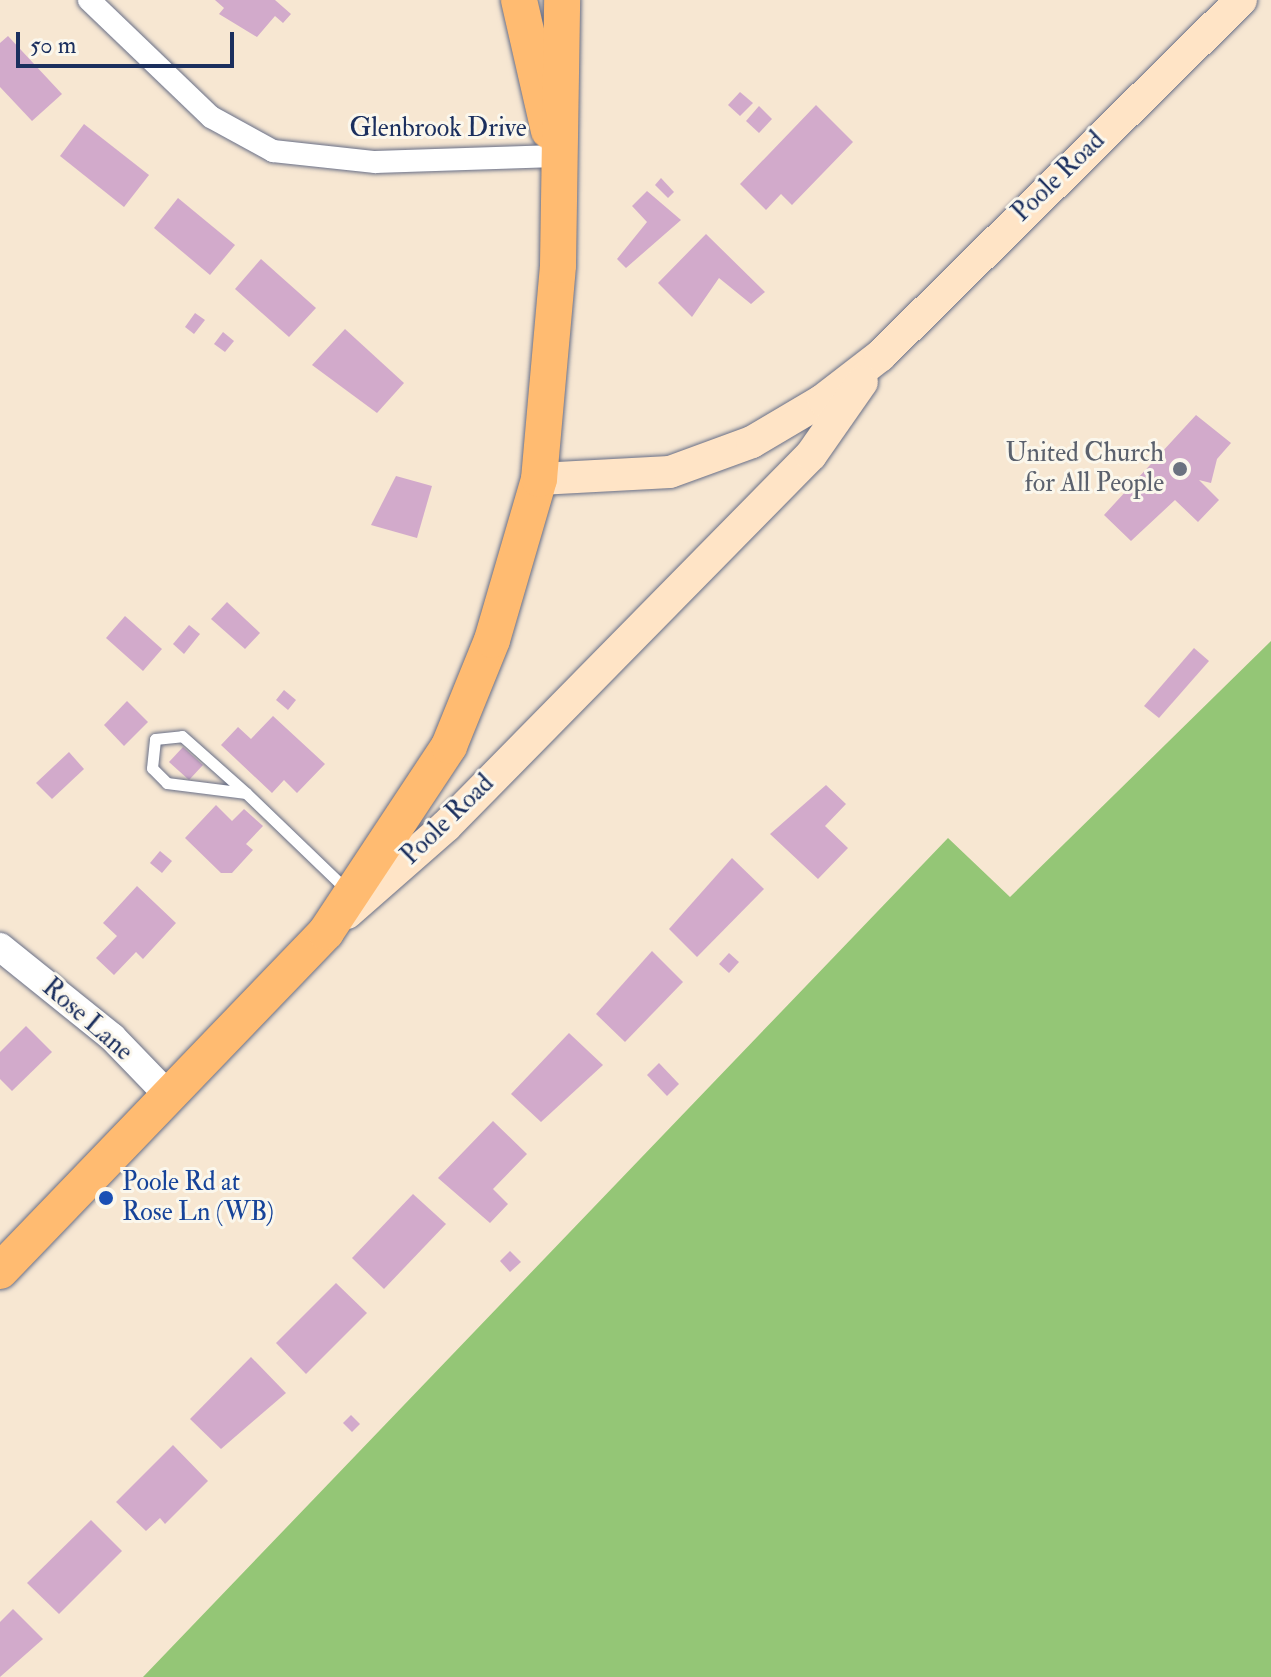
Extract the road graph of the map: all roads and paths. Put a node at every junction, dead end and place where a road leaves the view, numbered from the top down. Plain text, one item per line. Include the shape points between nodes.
1 (89, 0) edge
2 (519, 0) edge
3 (562, 0) edge
4 (1241, 0) edge
5 (556, 156) junction
6 (880, 356) junction
7 (539, 479) junction
8 (246, 793) junction
9 (415, 829) junction
10 (340, 913) junction
11 (0, 947) edge
12 (170, 1097) junction
13 (0, 1271) edge

1 - 5 street, Glenbrook Drive via 211,117 273,151 375,162
2 - 5 main road
3 - 5 main road
4 - 6 main road, Poole Road
5 - 7 main road via 558,265
6 - 7 main road, Poole Road via 790,422 711,458 632,480
6 - 9 main road, Poole Road via 811,455
7 - 9 main road via 487,653
8 - 8 lane via 182,736 155,739 152,768 167,783
8 - 10 lane
9 - 10 main road
10 - 12 main road
11 - 12 street, Rose Lane via 112,1037
12 - 13 main road

